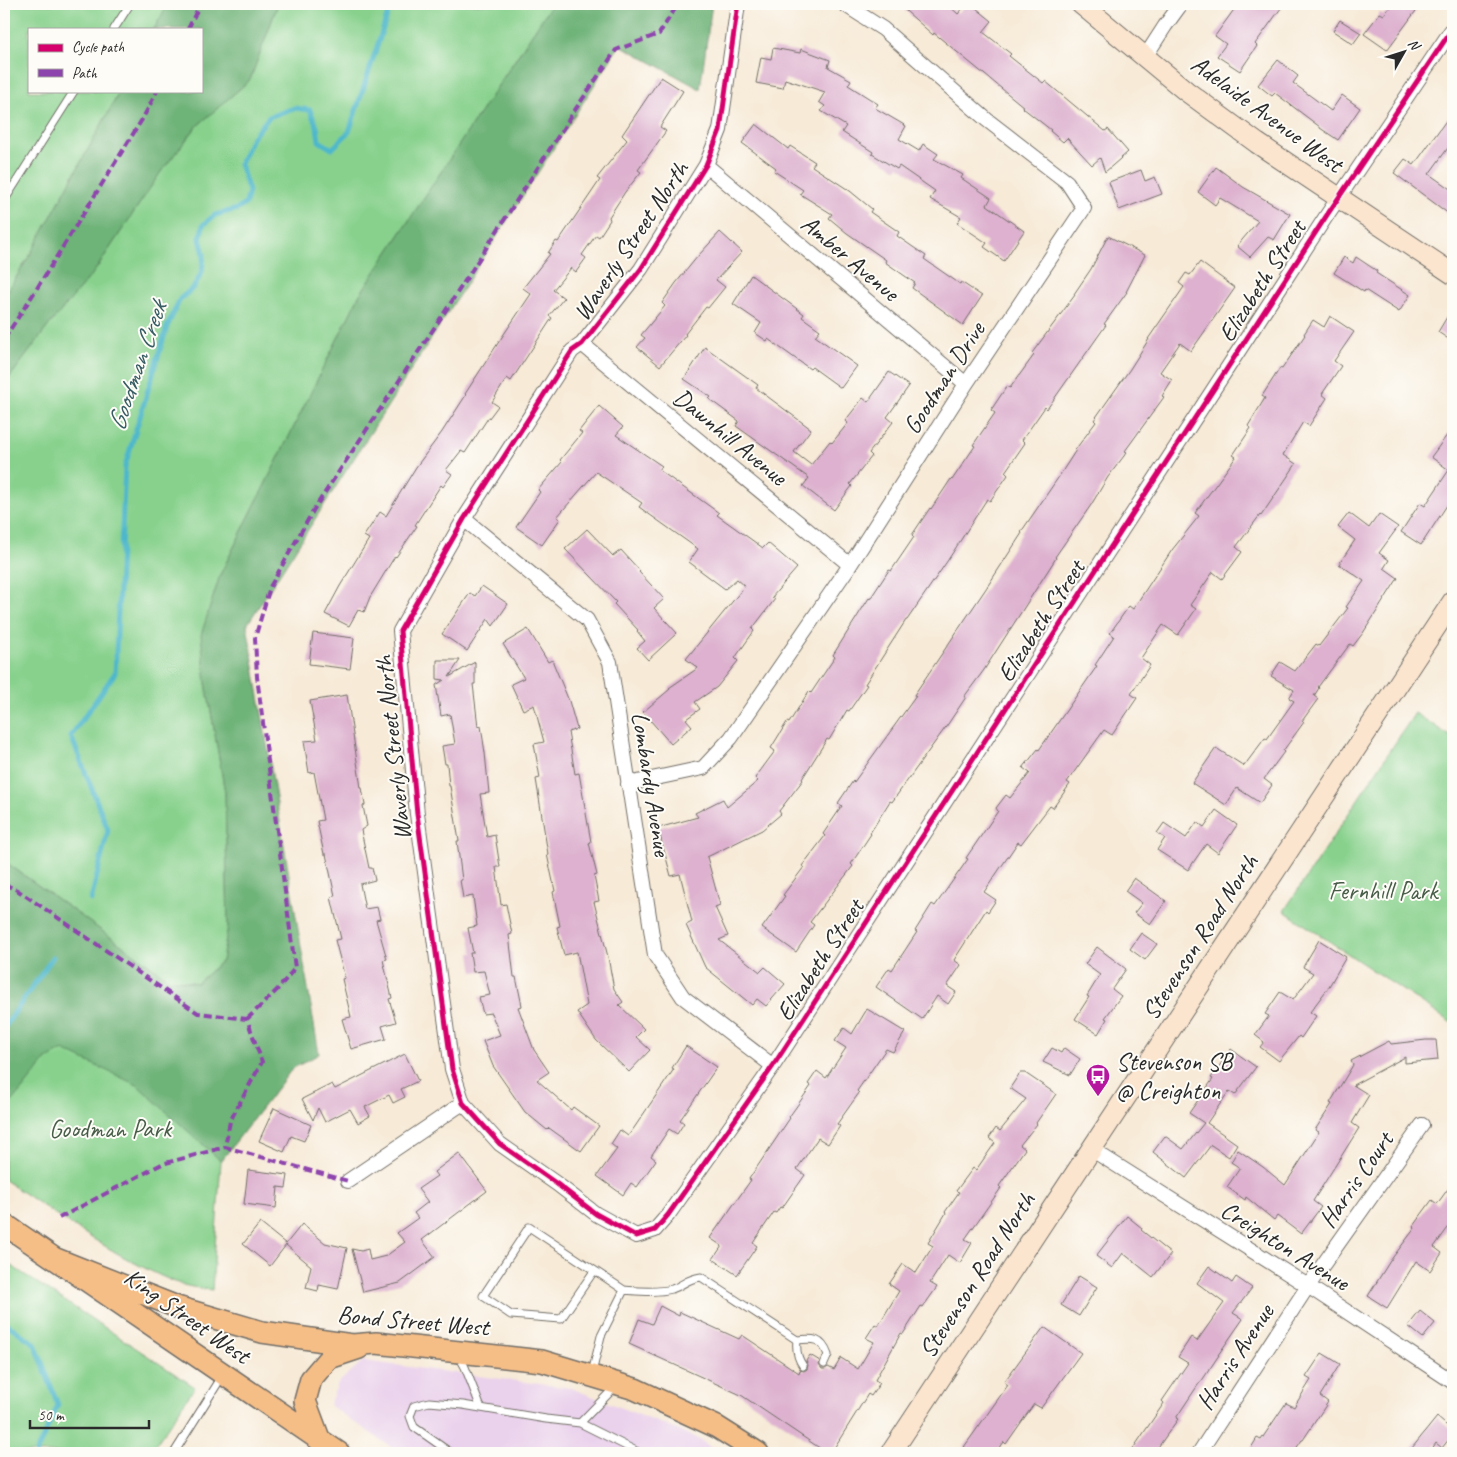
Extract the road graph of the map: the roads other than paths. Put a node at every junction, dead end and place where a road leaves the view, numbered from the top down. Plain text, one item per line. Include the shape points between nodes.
1 (130, 4) edge
2 (738, 4) edge
3 (844, 4) edge
4 (1081, 4) edge
5 (1181, 4) edge
6 (115, 28) edge
7 (1453, 28) edge
8 (1145, 57) junction
9 (73, 92) edge
10 (706, 165) junction
11 (1339, 198) junction
12 (4, 201) edge
13 (1453, 274) edge
14 (582, 344) junction
15 (966, 384) junction
16 (464, 519) junction
17 (850, 565) junction
18 (1453, 601) edge
19 (628, 784) junction
20 (773, 1066) junction
21 (463, 1103) junction
22 (1422, 1125) dead end
23 (1091, 1149) junction
24 (348, 1181) dead end
25 (4, 1224) edge
26 (654, 1230) joint
27 (56, 1259) junction
28 (594, 1271) junction
29 (1308, 1286) junction
30 (624, 1290) junction
31 (797, 1340) junction
32 (376, 1343) junction
33 (456, 1351) junction
34 (824, 1364) dead end
35 (803, 1366) dead end
36 (224, 1375) junction
37 (592, 1376) junction
38 (1453, 1382) edge
39 (618, 1384) junction
40 (481, 1408) junction
41 (580, 1423) junction
42 (320, 1441) junction
43 (174, 1453) edge
44 (339, 1453) edge
45 (451, 1453) edge
46 (640, 1453) edge
47 (758, 1453) edge
48 (891, 1453) edge
49 (1199, 1453) edge

1 - 6 lane
2 - 10 street, Waverly Street North via 720,130
3 - 15 street, Goodman Drive via 883,29 987,120 1067,182 1084,208
4 - 8 main road, Adelaide Avenue West
5 - 8 street
7 - 11 street, Elizabeth Street
8 - 11 main road, Adelaide Avenue West via 1257,143
9 - 12 lane
10 - 14 street, Waverly Street North via 641,269
10 - 15 street, Amber Avenue
11 - 13 main road, Adelaide Avenue West
11 - 20 street, Elizabeth Street
14 - 16 street, Waverly Street North via 572,351
14 - 17 street, Dawnhill Avenue
15 - 17 street, Goodman Drive
16 - 19 street, Lombardy Avenue via 587,620 610,662
16 - 21 street, Waverly Street North via 400,632 417,814 452,1069
17 - 19 street, Goodman Drive via 731,738 703,768
18 - 23 main road, Stevenson Road North
19 - 20 street, Lombardy Avenue via 655,956 683,997
20 - 26 street, Elizabeth Street via 674,1208
21 - 24 street
21 - 26 street, Waverly Street North via 500,1144 596,1214 636,1236
22 - 29 street, Harris Court
23 - 29 street, Creighton Avenue
23 - 48 main road, Stevenson Road North
25 - 27 main road, King Street West
27 - 32 main road, Bond Street West via 177,1307 262,1332 352,1345
27 - 36 main road, King Street West
28 - 28 lane via 529,1227 483,1296 511,1315 561,1319
28 - 30 lane
29 - 38 street, Creighton Avenue
29 - 49 street, Harris Avenue
30 - 31 lane via 659,1291 702,1277
30 - 37 lane via 601,1336
31 - 34 lane via 819,1340 828,1355
31 - 35 lane via 796,1350
32 - 33 main road, Bond Street West
32 - 42 main road via 329,1358 310,1379 305,1401
33 - 37 main road, Bond Street West via 542,1361
33 - 40 lane
36 - 42 main road, King Street West
36 - 43 lane
37 - 39 main road, Bond Street West
39 - 41 lane
39 - 47 main road, Bond Street West via 717,1427
40 - 41 lane
40 - 45 lane via 429,1402 414,1406 410,1416 414,1427
41 - 46 lane
42 - 44 main road, King Street West

